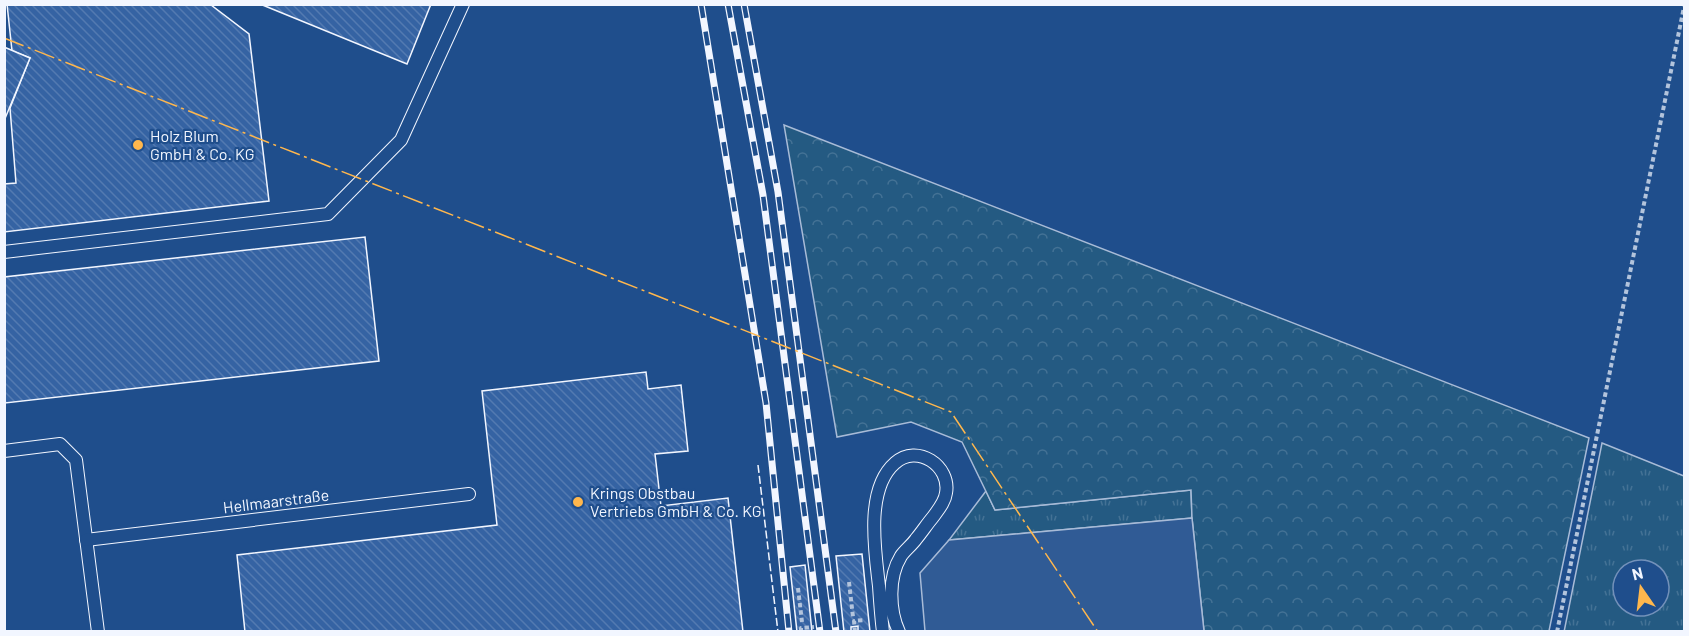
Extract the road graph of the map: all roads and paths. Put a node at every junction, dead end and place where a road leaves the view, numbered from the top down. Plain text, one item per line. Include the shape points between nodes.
1 (463, 4) edge
2 (1684, 7) edge
3 (4, 252) edge
4 (4, 451) edge
5 (469, 494) dead end
6 (86, 540) junction
7 (849, 582) dead end
8 (798, 588) dead end
9 (853, 617) dead end
10 (872, 619) dead end
11 (802, 622) dead end
12 (814, 627) dead end
13 (98, 632) edge
14 (801, 632) edge
15 (855, 632) edge
16 (883, 632) edge
17 (899, 632) edge
18 (1557, 632) edge

1 - 3 lane via 401,140 328,214
2 - 18 path
4 - 6 lane via 60,444 76,460
5 - 6 lane, Hellmaarstraße
6 - 13 lane
7 - 9 path
8 - 11 path
10 - 15 path via 854,621
12 - 14 path via 801,628
16 - 17 lane via 873,537 878,493 897,460 924,456 939,467 947,490 938,510 901,556 893,575 893,613

